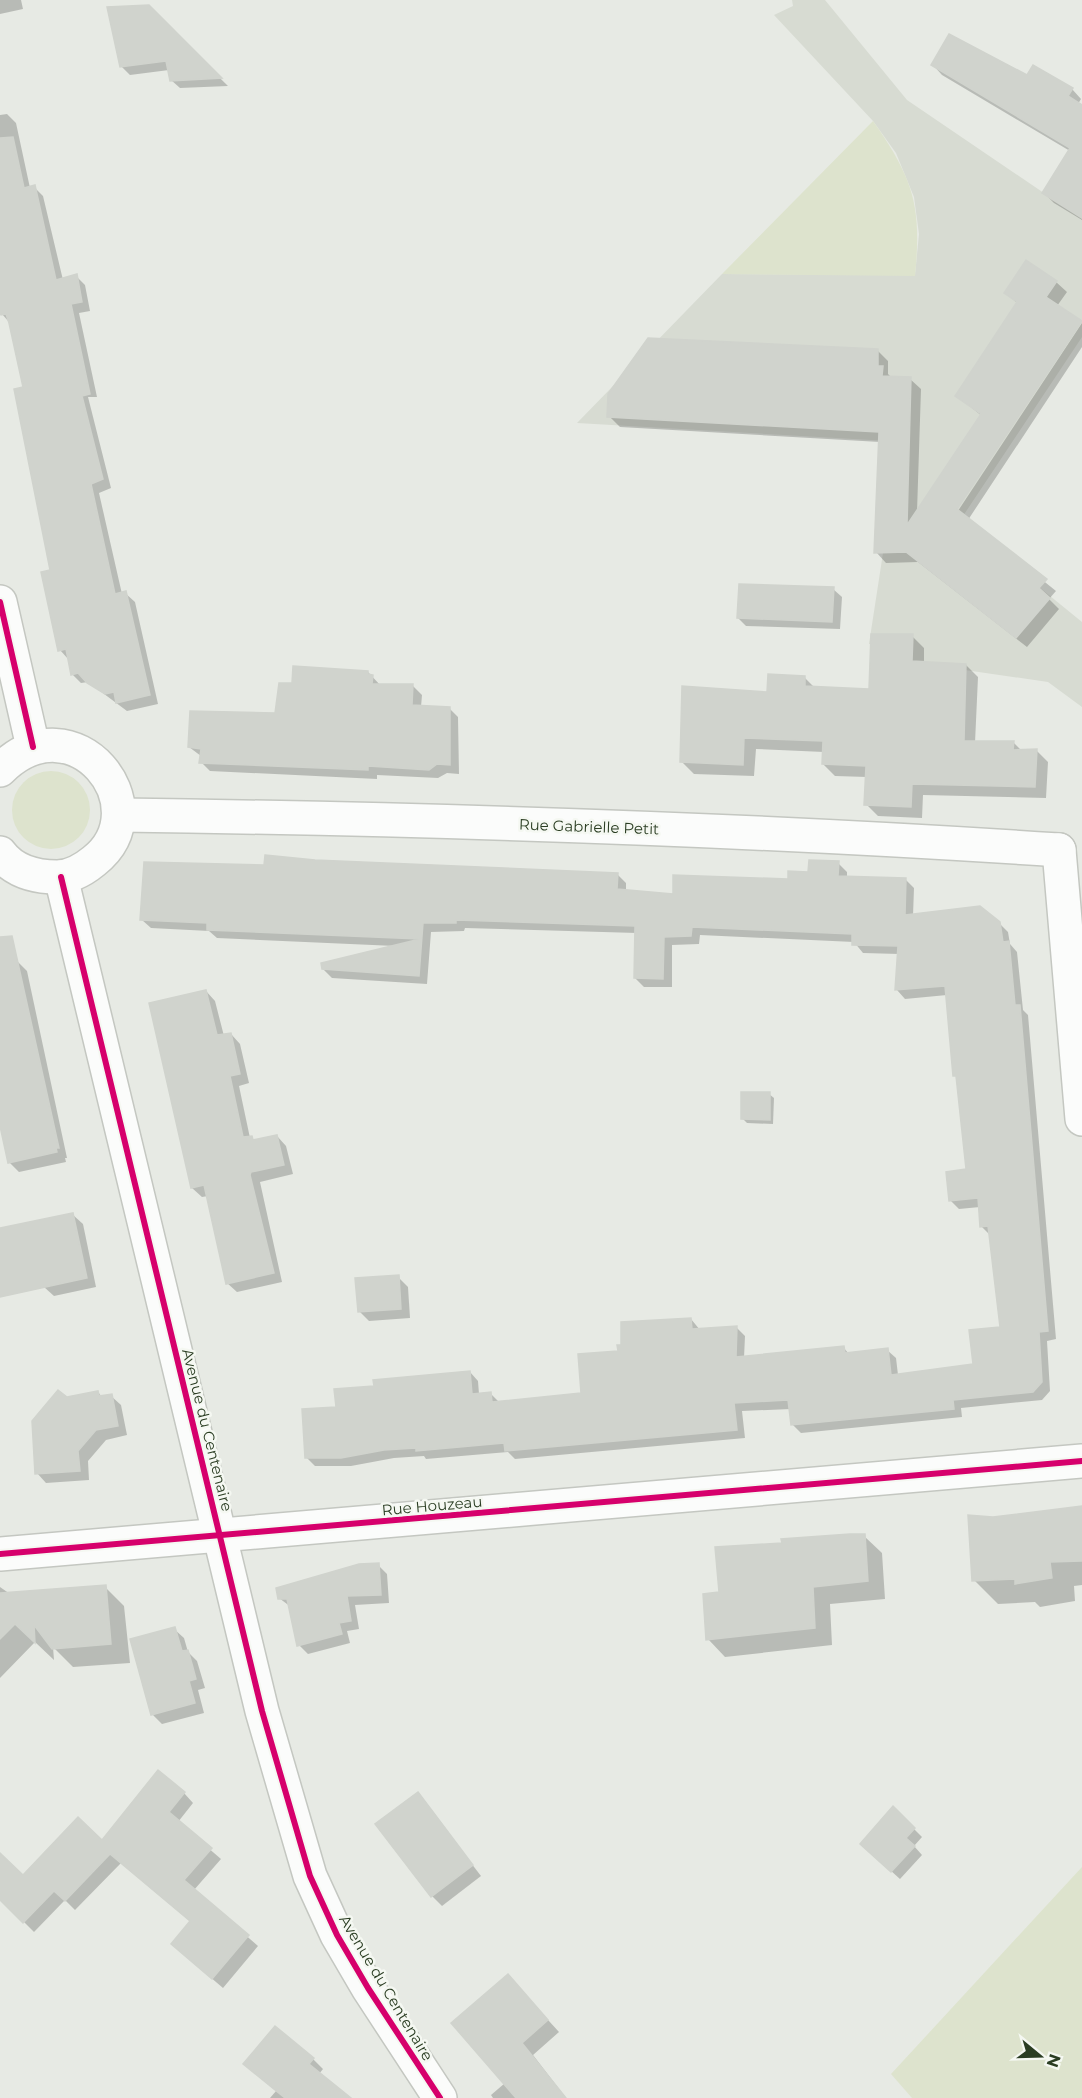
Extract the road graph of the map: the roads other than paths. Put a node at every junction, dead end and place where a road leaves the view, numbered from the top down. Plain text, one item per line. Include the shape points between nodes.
1 (0, 602) edge
2 (33, 747) junction
3 (0, 770) edge
4 (120, 814) junction
5 (1070, 843) edge
6 (1, 857) edge
7 (61, 877) junction
8 (1082, 1119) edge
9 (1082, 1461) edge
10 (220, 1536) junction
11 (0, 1554) edge
12 (440, 2098) edge

1 - 2 street
2 - 3 street
2 - 4 street via 71,748 96,762 108,776
4 - 5 street, Rue Gabrielle Petit
4 - 7 street via 100,856 86,868
5 - 8 street
6 - 7 street via 27,873
7 - 10 street, Avenue du Centenaire
9 - 10 street, Rue Houzeau
10 - 11 street, Rue Houzeau
10 - 12 street, Avenue du Centenaire via 262,1711 310,1876 337,1935

